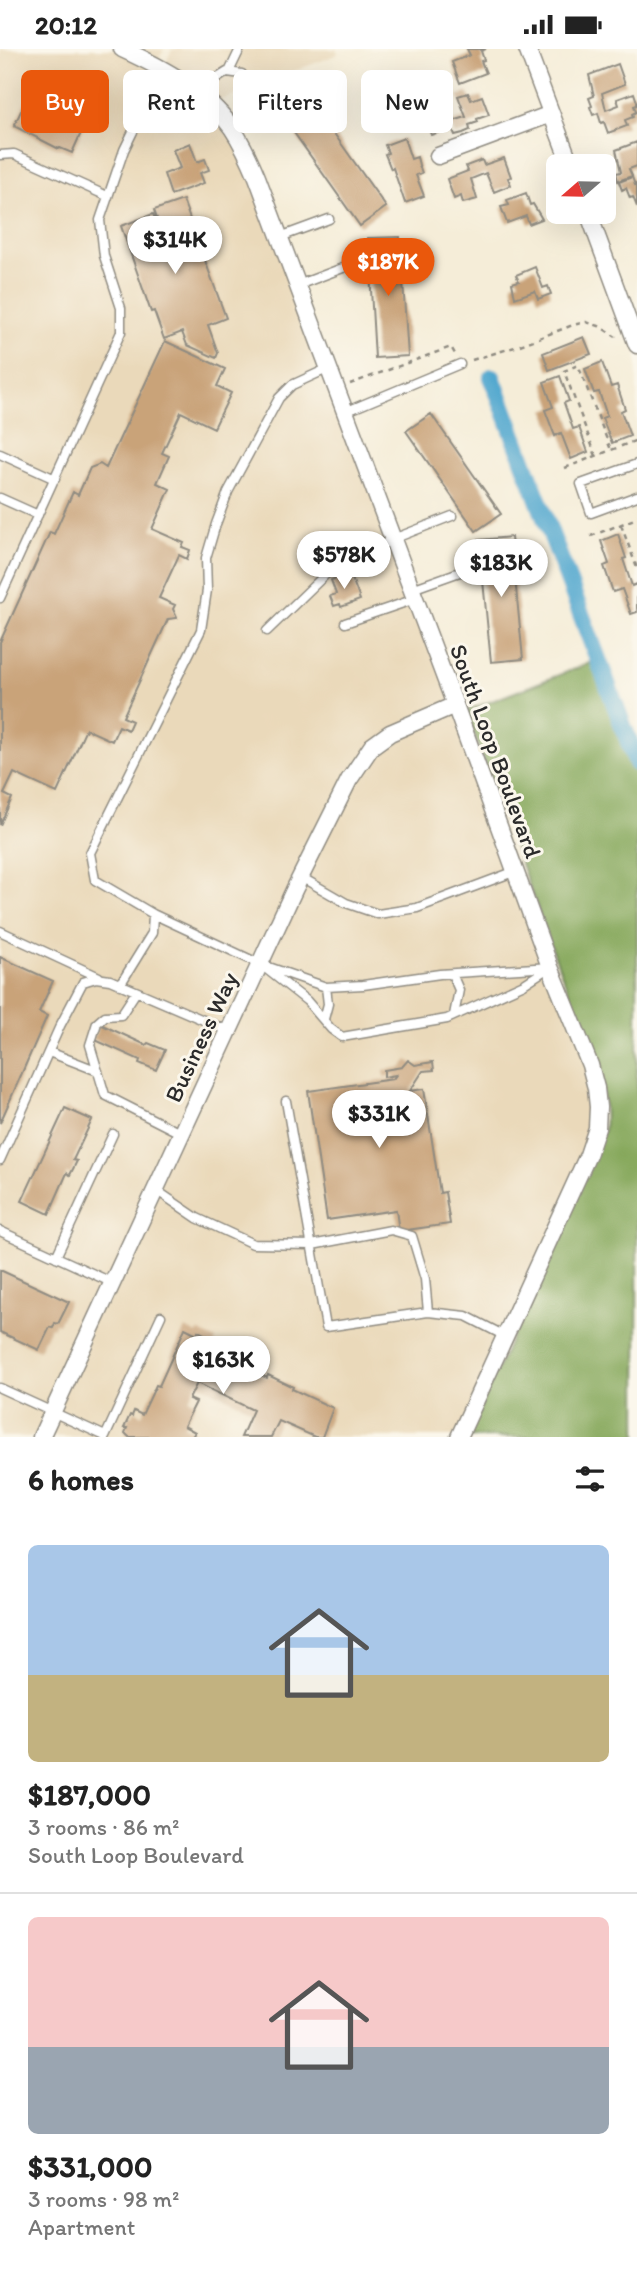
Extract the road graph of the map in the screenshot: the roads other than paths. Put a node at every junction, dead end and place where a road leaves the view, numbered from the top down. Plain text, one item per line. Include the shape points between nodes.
1 (122, 49) edge
2 (240, 49) edge
3 (527, 49) edge
4 (163, 69) joint
5 (229, 72) junction
6 (219, 77) edge
7 (219, 114) edge
8 (551, 114) junction
9 (232, 128) junction
10 (566, 154) edge
11 (0, 155) edge
12 (438, 156) dead end
13 (107, 196) junction
14 (329, 219) dead end
15 (592, 224) edge
16 (280, 237) junction
17 (348, 266) dead end
18 (298, 285) junction
19 (637, 345) edge
20 (460, 364) road end
21 (329, 368) junction
22 (345, 412) junction
23 (0, 454) edge
24 (637, 464) edge
25 (55, 479) junction
26 (637, 496) edge
27 (0, 498) edge
28 (38, 515) junction
29 (452, 516) dead end
30 (393, 539) junction
31 (468, 569) dead end
32 (414, 594) junction
33 (0, 598) edge
34 (345, 623) dead end
35 (267, 631) dead end
36 (455, 705) junction
37 (516, 871) junction
38 (301, 877) junction
39 (153, 914) junction
40 (0, 931) edge
41 (260, 964) junction
42 (550, 967) junction
43 (452, 974) junction
44 (102, 979) junction
45 (120, 985) junction
46 (327, 987) junction
47 (136, 992) junction
48 (454, 1015) junction
49 (324, 1019) junction
50 (229, 1031) junction
51 (49, 1052) junction
52 (98, 1071) junction
53 (286, 1101) dead end
54 (113, 1134) dead end
55 (181, 1134) junction
56 (0, 1160) edge
57 (156, 1190) junction
58 (0, 1231) edge
59 (312, 1245) junction
60 (56, 1257) junction
61 (113, 1283) junction
62 (428, 1312) junction
63 (161, 1316) dead end
64 (505, 1336) junction
65 (0, 1388) edge
66 (53, 1411) junction
67 (105, 1436) edge
68 (41, 1437) edge
69 (459, 1437) edge

1 - 4 street, South Loop Boulevard
2 - 5 lane
3 - 8 street
4 - 13 lane
5 - 6 lane
5 - 9 lane via 242,74 251,101
7 - 9 street, South Loop Boulevard
8 - 10 street
8 - 12 street
9 - 16 street, South Loop Boulevard
11 - 13 lane via 14,154
13 - 25 lane via 100,220 104,256 121,309 121,332
14 - 16 lane
15 - 19 street
16 - 18 street, South Loop Boulevard
17 - 18 lane
18 - 21 street, South Loop Boulevard
20 - 22 lane
21 - 22 street, South Loop Boulevard
21 - 39 lane via 292,386 279,398 228,492 206,558 201,630 90,853 95,880
22 - 30 street, South Loop Boulevard
23 - 25 lane
24 - 26 lane via 581,484 591,513
25 - 28 lane
27 - 28 lane
28 - 33 lane
29 - 30 lane
30 - 32 street, South Loop Boulevard
30 - 35 lane via 326,575
31 - 32 lane
32 - 34 lane
32 - 36 street, South Loop Boulevard
36 - 37 street, South Loop Boulevard
36 - 38 street, Business Way via 390,733 372,746 349,781
37 - 38 lane via 417,908 378,914 345,903
37 - 42 street, South Loop Boulevard
38 - 41 street, Business Way
39 - 41 lane
39 - 45 lane via 152,933
40 - 44 lane
41 - 46 lane
41 - 49 lane
41 - 50 street, Business Way
42 - 43 lane
42 - 48 lane
42 - 64 street, South Loop Boulevard via 590,1065 597,1128
43 - 46 lane
43 - 48 lane via 458,990
44 - 45 lane
44 - 51 lane via 83,982
45 - 47 lane
46 - 49 lane
47 - 50 lane
47 - 52 lane via 121,1015 105,1016 97,1023 90,1045
48 - 49 lane via 351,1037 342,1037
50 - 55 street, Business Way
51 - 52 lane
51 - 56 lane
52 - 55 lane via 105,1095
53 - 59 lane
54 - 60 lane
55 - 57 street, Business Way
57 - 59 lane via 197,1218 253,1244
57 - 61 street, Business Way
58 - 60 lane
59 - 62 lane via 391,1230 412,1236 425,1279
59 - 62 lane via 326,1327
60 - 61 lane
61 - 66 street, Business Way
62 - 64 lane via 466,1316
63 - 67 lane
64 - 69 street, South Loop Boulevard
65 - 66 lane
66 - 67 lane
66 - 68 street, Business Way

